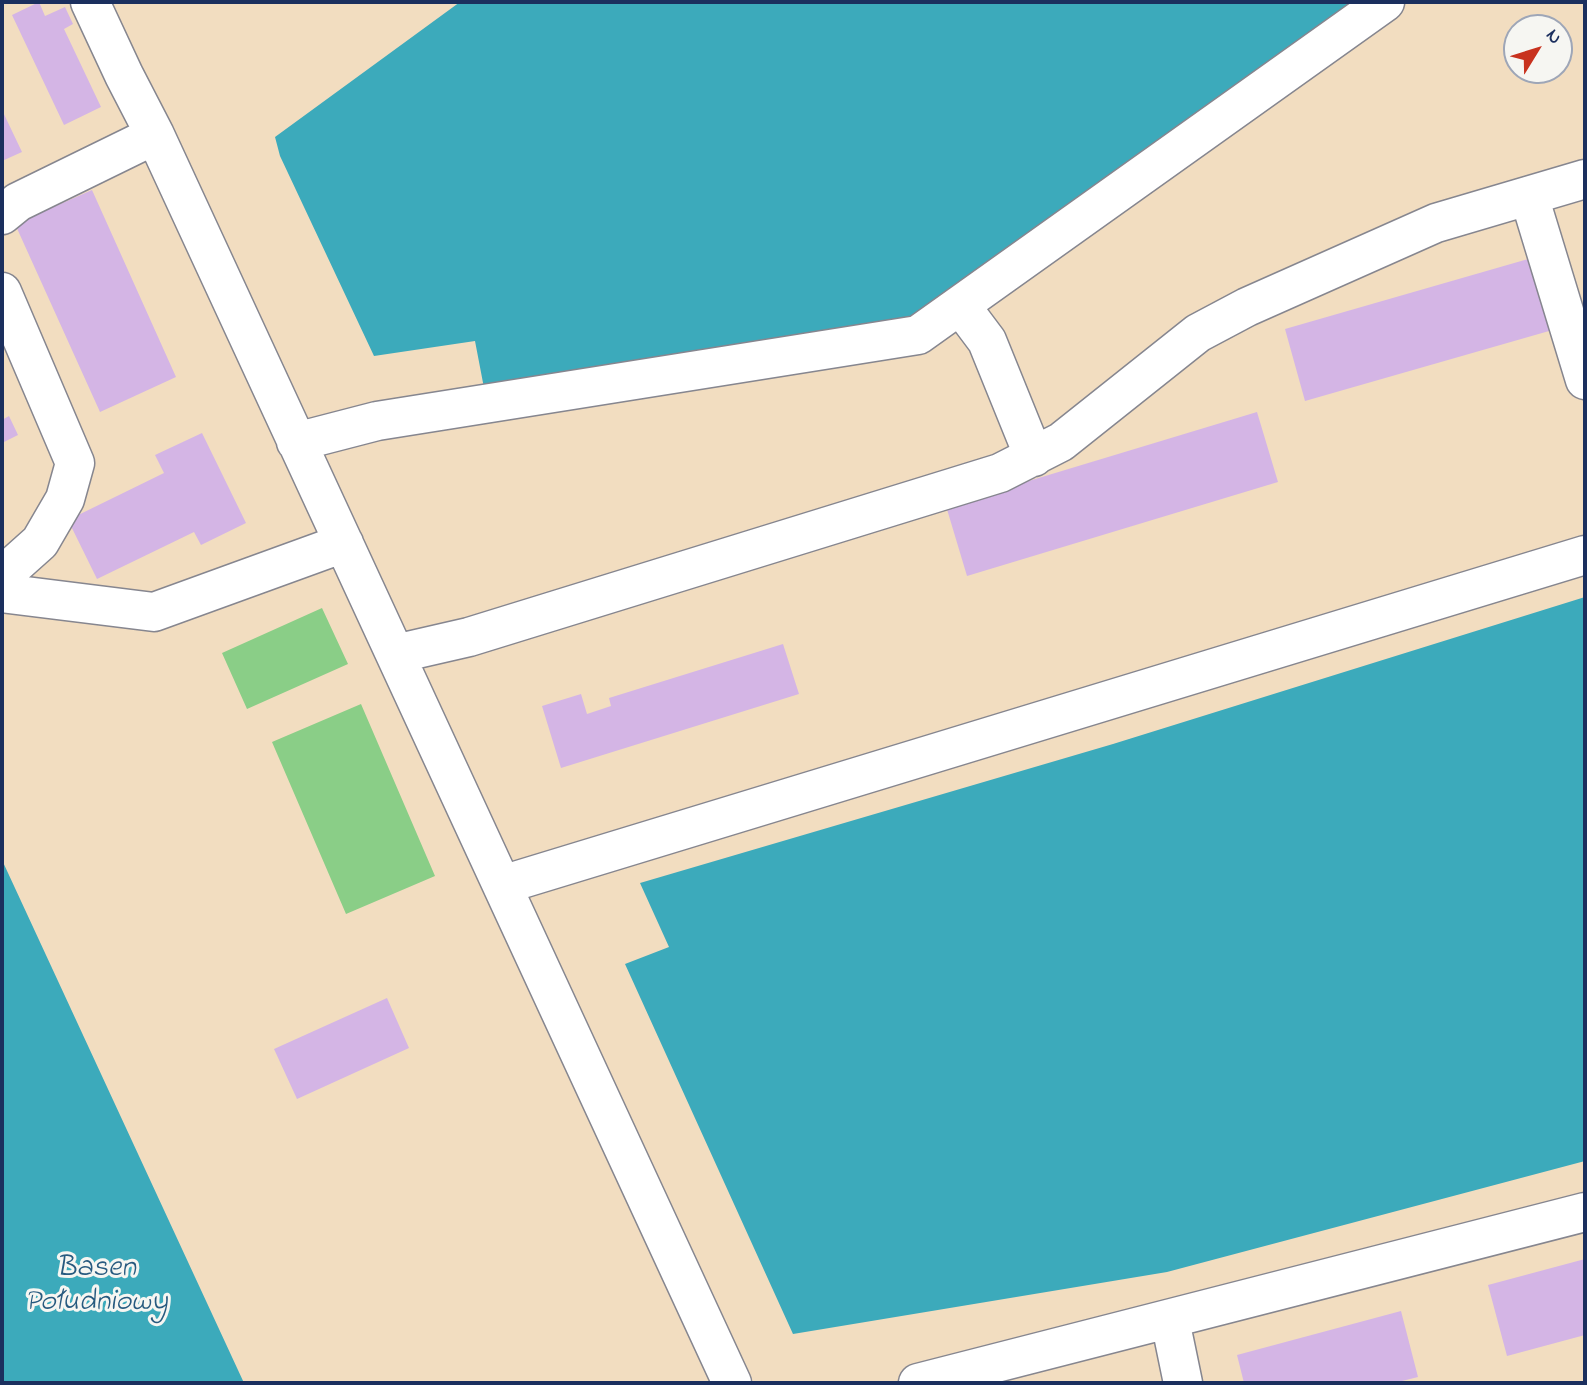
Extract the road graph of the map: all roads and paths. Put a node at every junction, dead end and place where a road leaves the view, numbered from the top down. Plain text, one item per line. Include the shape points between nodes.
1 (90, 2) edge
2 (1385, 2) edge
3 (155, 135) junction
4 (1585, 179) edge
5 (1529, 196) junction
6 (2, 215) edge
7 (2, 292) edge
8 (960, 305) junction
9 (1585, 380) edge
10 (296, 442) junction
11 (1034, 457) junction
12 (344, 543) junction
13 (1585, 555) edge
14 (2, 576) edge
15 (2, 593) edge
16 (395, 654) junction
17 (502, 885) junction
18 (1585, 1212) edge
19 (1170, 1320) junction
20 (733, 1383) edge
21 (918, 1383) edge
22 (1183, 1383) edge

1 - 3 lane
2 - 8 lane
3 - 6 lane via 18,202
3 - 10 lane
4 - 5 lane
5 - 9 lane
5 - 11 lane via 1436,223 1247,307 1198,333 1061,442
7 - 14 lane via 75,463 65,499 40,542
8 - 10 lane via 918,335 377,421
8 - 11 lane via 987,341
10 - 12 lane
11 - 16 lane via 1000,472 469,637
12 - 15 lane via 154,612
12 - 16 lane
13 - 17 lane
16 - 17 lane
17 - 20 lane
18 - 19 lane
19 - 21 lane
19 - 22 lane

